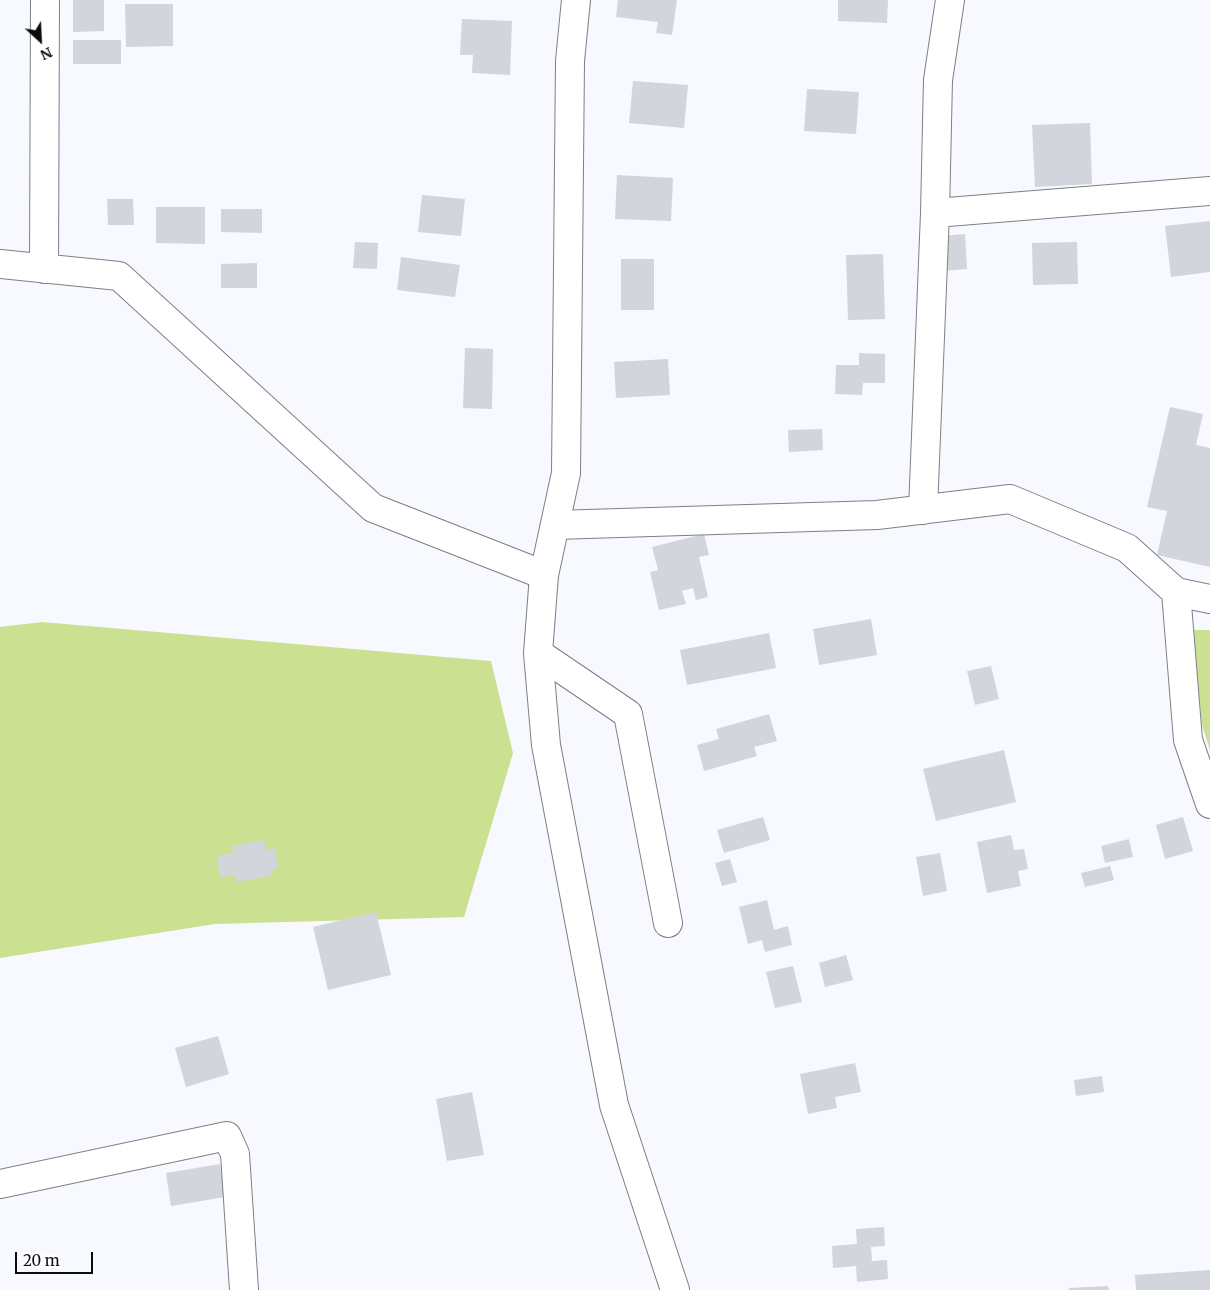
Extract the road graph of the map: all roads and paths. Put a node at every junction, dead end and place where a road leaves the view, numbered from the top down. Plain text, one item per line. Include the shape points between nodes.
1 (45, 0) edge
2 (576, 0) edge
3 (950, 0) edge
4 (1210, 191) edge
5 (935, 213) junction
6 (0, 264) edge
7 (44, 269) junction
8 (923, 510) junction
9 (555, 525) junction
10 (544, 575) junction
11 (1176, 592) junction
12 (1210, 599) edge
13 (538, 653) junction
14 (1210, 804) edge
15 (668, 923) dead end
16 (0, 1184) edge
17 (244, 1290) edge
18 (675, 1290) edge

1 - 7 street
2 - 9 street via 570,62 566,473
3 - 5 street via 938,80
4 - 5 street
5 - 8 street
6 - 7 street
7 - 10 street via 119,276 373,508
8 - 9 street via 877,515
8 - 11 street via 1010,500 1127,548
9 - 10 street
10 - 13 street
11 - 12 street
11 - 14 street via 1188,740
13 - 15 street via 628,714
13 - 18 street via 546,745 614,1105
16 - 17 street via 228,1136 235,1154

